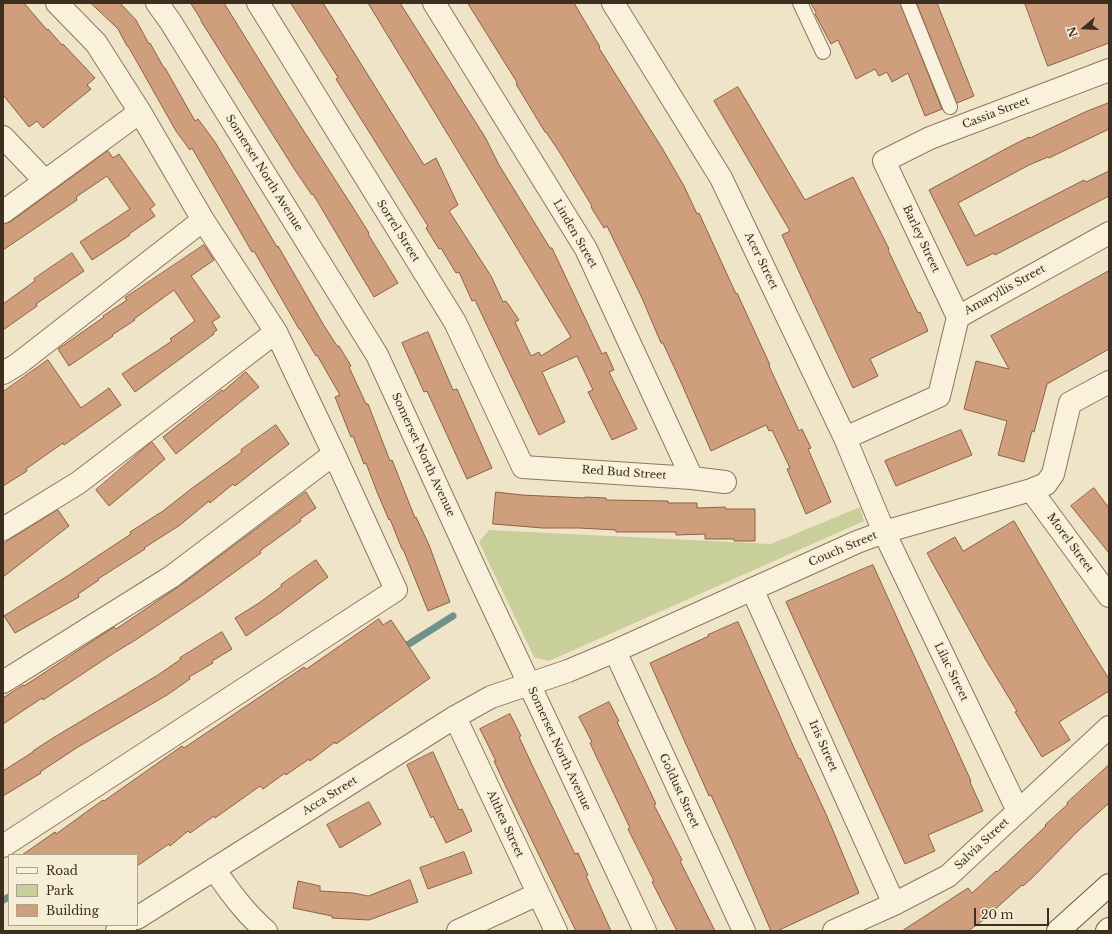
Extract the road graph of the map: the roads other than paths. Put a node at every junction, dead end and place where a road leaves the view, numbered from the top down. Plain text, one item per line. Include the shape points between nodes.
1 (57, 3) edge
2 (157, 3) edge
3 (258, 3) edge
4 (434, 3) edge
5 (613, 3) edge
6 (800, 3) edge
7 (908, 3) edge
8 (823, 52) dead end
9 (1109, 70) edge
10 (950, 107) dead end
11 (140, 112) junction
12 (3, 137) edge
13 (884, 161) joint
14 (45, 181) junction
15 (3, 212) edge
16 (203, 220) junction
17 (1109, 233) edge
18 (958, 317) junction
19 (276, 332) junction
20 (3, 373) edge
21 (1109, 382) edge
22 (845, 438) junction
23 (334, 454) junction
24 (523, 467) joint
25 (692, 478) junction
26 (725, 482) dead end
27 (1031, 490) junction
28 (3, 529) edge
29 (884, 532) junction
30 (752, 589) junction
31 (1109, 596) edge
32 (615, 651) junction
33 (3, 682) edge
34 (529, 684) junction
35 (455, 718) junction
36 (1109, 727) edge
37 (1018, 811) junction
38 (3, 846) edge
39 (214, 869) junction
40 (1109, 885) edge
41 (538, 894) junction
42 (894, 904) junction
43 (138, 917) edge
44 (1109, 929) edge
45 (266, 931) edge
46 (458, 931) edge
47 (556, 931) edge
48 (645, 931) edge
49 (744, 931) edge
50 (834, 931) edge
51 (1058, 931) edge
52 (1107, 931) edge

1 - 11 street via 96,43
2 - 34 street, Somerset North Avenue via 377,355
3 - 24 street, Sorrel Street via 455,322
4 - 25 street, Linden Street via 586,249
5 - 22 street, Acer Street via 721,178
6 - 8 lane
7 - 10 lane
9 - 13 street, Cassia Street via 930,138
11 - 14 street
11 - 16 street
12 - 14 street
13 - 18 street, Barley Street
14 - 15 street
16 - 19 street
16 - 20 street
17 - 18 street, Amaryllis Street
18 - 22 street, Amaryllis Street via 939,396
19 - 23 street
19 - 28 street via 78,483
21 - 27 street, Couch Street via 1070,403 1053,474 1046,484
22 - 29 street, Acer Street
23 - 33 street via 171,577
23 - 38 street via 396,590
24 - 25 street, Red Bud Street
25 - 26 street, Red Bud Street
27 - 29 street, Couch Street
27 - 31 street, Morel Street
29 - 30 street, Couch Street
29 - 37 street, Lilac Street
30 - 32 street, Couch Street
30 - 42 street, Iris Street
32 - 34 street, Couch Street
32 - 49 street, Goldust Street
34 - 35 street, Acca Street via 491,697
34 - 48 street, Somerset North Avenue
35 - 39 street, Acca Street
35 - 41 street, Althea Street
36 - 37 street, Salvia Street
37 - 42 street, Salvia Street via 948,876
39 - 43 street, Acca Street
39 - 45 street via 254,921
40 - 51 street
41 - 46 street
41 - 47 street, Althea Street
42 - 50 street, Salvia Street
44 - 52 street

